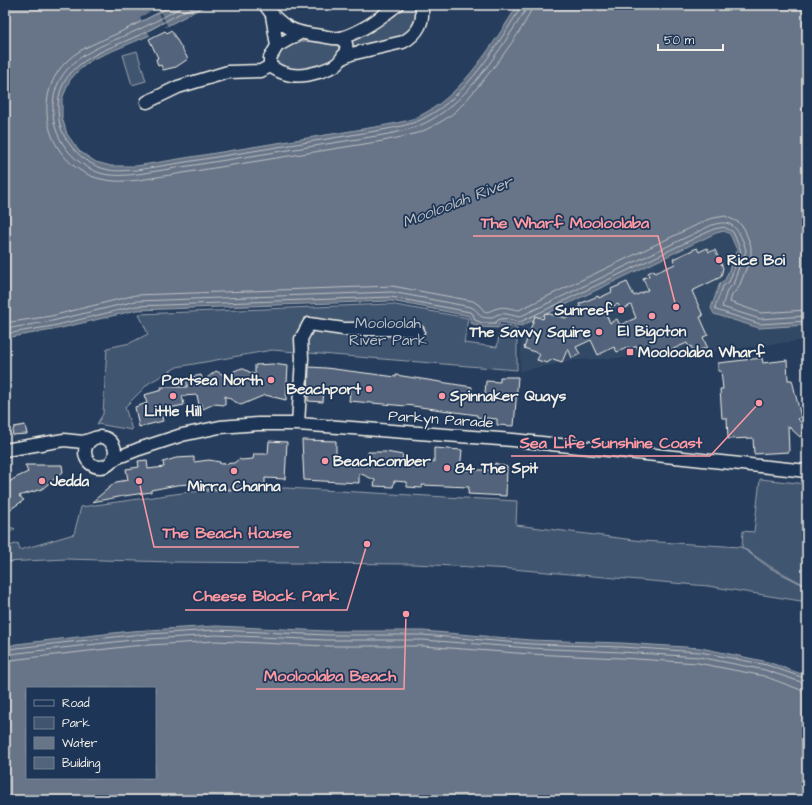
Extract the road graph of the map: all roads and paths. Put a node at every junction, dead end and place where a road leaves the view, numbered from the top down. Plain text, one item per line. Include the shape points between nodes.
1 (265, 5) edge
2 (397, 5) edge
3 (421, 5) edge
4 (272, 15) junction
5 (300, 34) junction
6 (339, 38) junction
7 (277, 46) junction
8 (342, 58) junction
9 (270, 66) junction
10 (147, 102) dead end
11 (418, 331) dead end
12 (298, 424) junction
13 (169, 438) junction
14 (92, 439) junction
15 (110, 441) junction
16 (50, 443) junction
17 (5, 450) edge
18 (85, 456) junction
19 (111, 462) junction
20 (807, 471) edge

1 - 4 street
2 - 6 street via 362,29
3 - 8 street via 423,13 420,26 409,39
4 - 5 street
4 - 7 street
5 - 6 street
5 - 7 street
6 - 8 street via 346,45
7 - 9 street via 270,58
8 - 9 street via 334,67 299,75 284,74
9 - 10 street via 261,71 228,72 178,87
11 - 12 street via 344,329 309,324 301,339
12 - 13 street, Parkyn Parade via 258,424 220,428
12 - 20 street, Parkyn Parade via 513,440
13 - 15 street, Parkyn Parade via 124,445
13 - 19 street, Parkyn Parade
14 - 15 street via 101,437
14 - 16 street via 83,442 67,440
14 - 18 street via 85,447
15 - 19 street via 115,451
16 - 17 street
16 - 18 street via 65,444 81,451
18 - 19 street via 90,464 96,467 104,467

